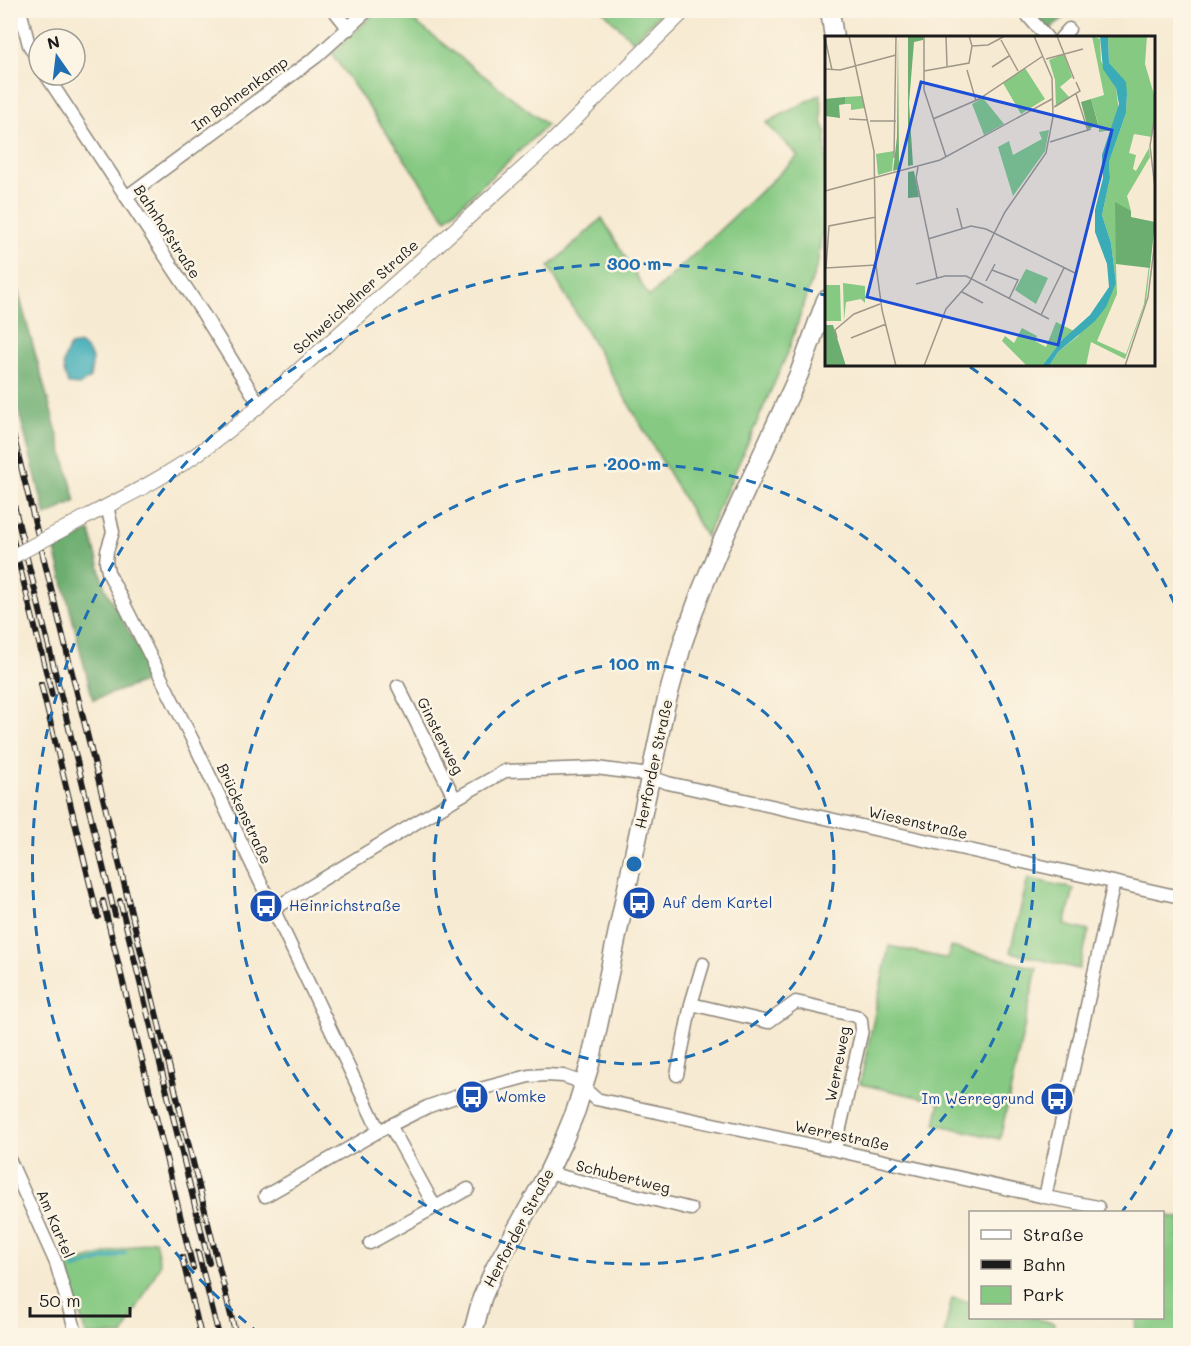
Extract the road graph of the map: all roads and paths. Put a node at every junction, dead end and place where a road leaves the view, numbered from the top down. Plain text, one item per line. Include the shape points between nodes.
1 (20, 10) edge
2 (334, 10) edge
3 (368, 10) edge
4 (685, 10) edge
5 (830, 10) edge
6 (1023, 10) edge
7 (349, 29) junction
8 (834, 36) edge
9 (1045, 36) edge
10 (27, 37) edge
11 (54, 87) edge
12 (126, 197) junction
13 (825, 303) edge
14 (259, 406) junction
15 (107, 506) junction
16 (10, 558) edge
17 (398, 686) dead end
18 (651, 776) junction
19 (456, 799) junction
20 (1114, 882) junction
21 (1180, 897) edge
22 (272, 910) junction
23 (703, 964) dead end
24 (691, 1004) junction
25 (677, 1075) dead end
26 (584, 1087) junction
27 (390, 1125) junction
28 (379, 1131) junction
29 (835, 1150) junction
30 (10, 1161) edge
31 (548, 1173) junction
32 (468, 1189) dead end
33 (265, 1196) dead end
34 (1045, 1197) junction
35 (435, 1207) junction
36 (1098, 1207) dead end
37 (691, 1209) dead end
38 (370, 1243) dead end
39 (78, 1335) edge
40 (472, 1335) edge

1 - 10 street
2 - 7 street
3 - 7 street, Im Bohnenkamp
4 - 14 street, Schweichelner Straße via 551,143
5 - 8 main road
6 - 9 street
7 - 12 street, Im Bohnenkamp
11 - 12 street, Bahnhofstraße
12 - 14 street, Bahnhofstraße
13 - 18 main road, Herforder Straße via 799,374 700,594 665,707
14 - 15 street, Schweichelner Straße via 195,455
15 - 16 street, Schweichelner Straße, bridge
15 - 22 street, Brückenstraße via 113,532 107,551 108,572
17 - 19 street, Ginsterweg
18 - 19 street via 596,768 505,771
18 - 20 street, Wiesenstraße via 668,783
18 - 26 main road, Herforder Straße
19 - 22 street
20 - 21 street, Wiesenstraße
20 - 34 street
22 - 28 street, Brückenstraße
23 - 24 street
24 - 25 street
24 - 29 street, Werreweg via 768,1022 796,1002 861,1020
26 - 27 street via 563,1076 528,1076 441,1101
26 - 29 street, Werrestraße via 596,1099
26 - 31 main road, Herforder Straße
27 - 28 street
27 - 35 street
28 - 33 street
29 - 34 street, Werrestraße
30 - 39 street, Am Kartel via 56,1263
31 - 37 street, Schubertweg
31 - 40 main road, Herforder Straße via 495,1268
32 - 35 street
34 - 36 street, Werrestraße
35 - 38 street

